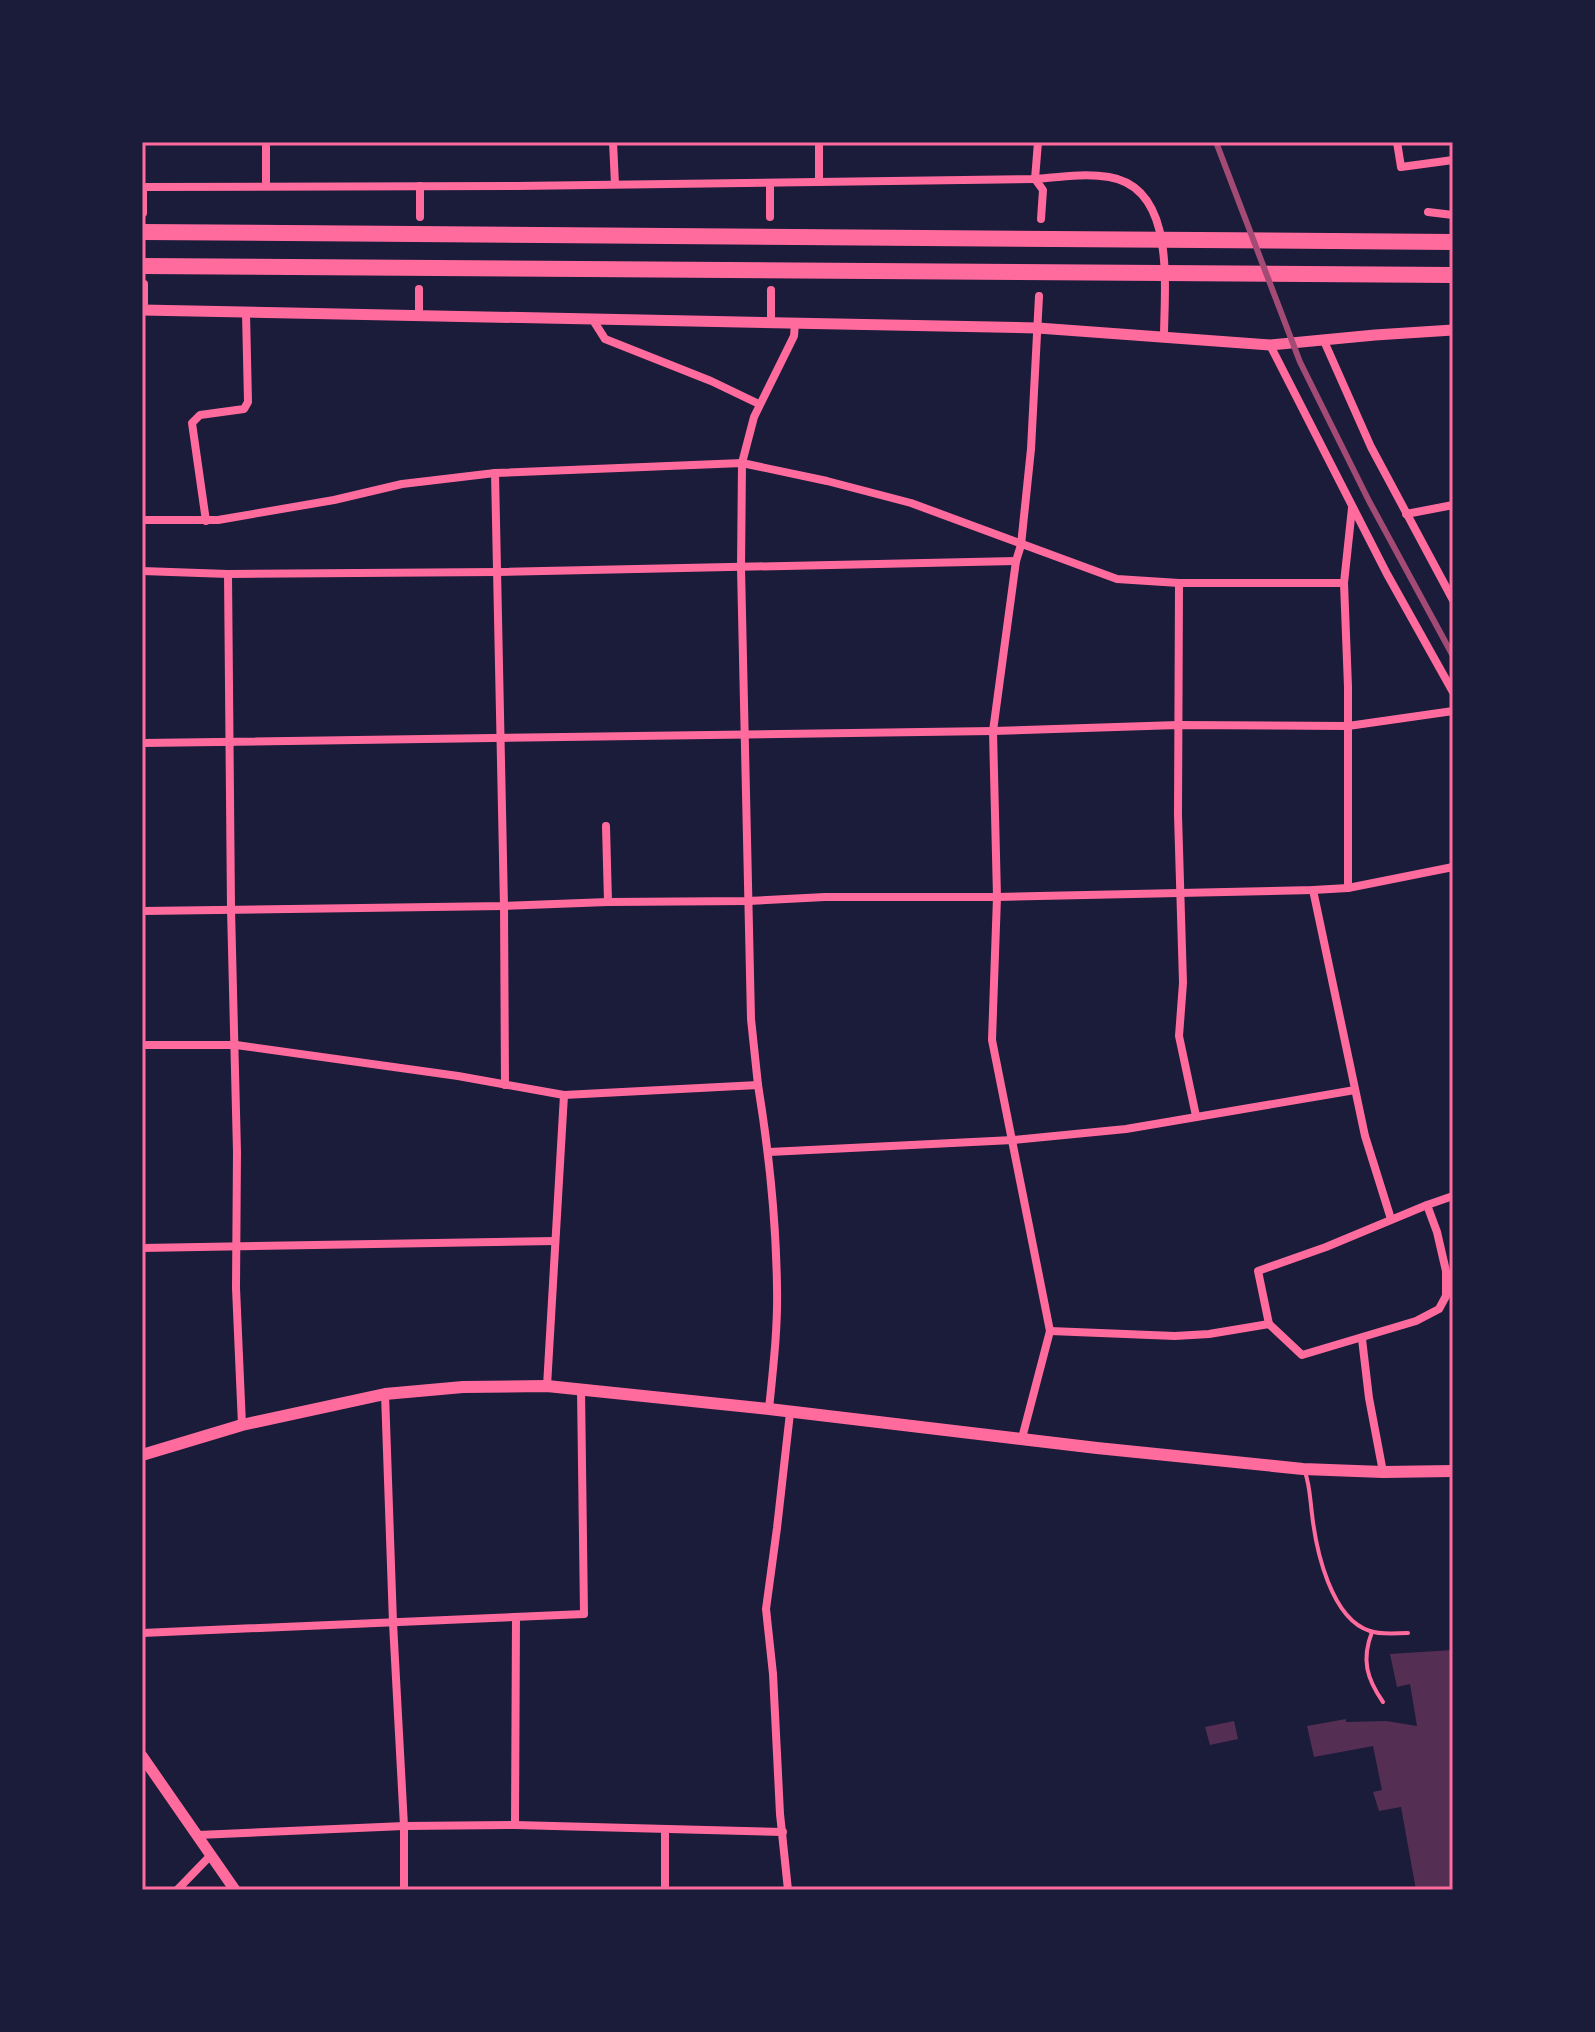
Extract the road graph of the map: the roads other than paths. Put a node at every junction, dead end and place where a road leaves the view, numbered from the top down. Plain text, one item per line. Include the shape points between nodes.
1 (266, 142) edge
2 (613, 142) edge
3 (819, 142) edge
4 (1038, 142) edge
5 (1397, 142) edge
6 (1453, 160) edge
7 (1035, 179) junction
8 (819, 182) junction
9 (770, 183) junction
10 (615, 184) junction
11 (266, 186) junction
12 (420, 186) junction
13 (143, 187) edge
14 (1428, 212) dead end
15 (143, 213) edge
16 (1453, 215) edge
17 (420, 217) dead end
18 (770, 217) dead end
19 (1041, 219) dead end
20 (142, 232) edge
21 (1453, 242) edge
22 (142, 266) edge
23 (1453, 275) edge
24 (144, 284) edge
25 (419, 289) dead end
26 (771, 290) dead end
27 (1039, 296) dead end
28 (143, 310) edge
29 (246, 313) junction
30 (419, 316) junction
31 (593, 320) junction
32 (771, 323) junction
33 (795, 323) junction
34 (1038, 328) junction
35 (1453, 330) edge
36 (1164, 337) junction
37 (1324, 341) junction
38 (1270, 345) junction
39 (759, 404) junction
40 (742, 463) junction
41 (495, 473) junction
42 (1453, 505) edge
43 (1352, 508) junction
44 (1406, 514) junction
45 (142, 520) edge
46 (206, 521) junction
47 (1021, 545) junction
48 (1016, 561) junction
49 (741, 568) junction
50 (142, 571) edge
51 (497, 572) junction
52 (228, 574) junction
53 (1179, 583) junction
54 (1344, 583) junction
55 (1453, 600) edge
56 (1453, 692) edge
57 (1453, 711) edge
58 (1178, 725) junction
59 (1348, 726) junction
60 (993, 731) junction
61 (746, 735) junction
62 (499, 738) junction
63 (229, 742) junction
64 (142, 743) edge
65 (606, 826) dead end
66 (1453, 867) edge
67 (1348, 888) junction
68 (1313, 890) junction
69 (1180, 893) junction
70 (997, 897) junction
71 (748, 901) junction
72 (608, 902) junction
73 (504, 906) junction
74 (231, 909) junction
75 (142, 911) edge
76 (142, 1045) edge
77 (236, 1045) junction
78 (505, 1085) junction
79 (758, 1085) junction
80 (1355, 1090) junction
81 (564, 1095) junction
82 (1196, 1116) junction
83 (1013, 1140) junction
84 (769, 1152) junction
85 (1453, 1196) edge
86 (1427, 1205) junction
87 (1391, 1219) junction
88 (555, 1241) junction
89 (236, 1245) junction
90 (142, 1248) edge
91 (1269, 1324) junction
92 (1050, 1331) junction
93 (1362, 1339) junction
94 (547, 1386) junction
95 (581, 1389) junction
96 (385, 1394) junction
97 (769, 1409) junction
98 (790, 1413) junction
99 (242, 1425) junction
100 (1022, 1438) junction
101 (142, 1455) edge
102 (1303, 1469) junction
103 (1453, 1471) edge
104 (1383, 1472) junction
105 (516, 1617) junction
106 (393, 1623) junction
107 (1372, 1632) junction
108 (142, 1633) edge
109 (1408, 1633) dead end
110 (1383, 1702) dead end
111 (144, 1762) edge
112 (515, 1825) junction
113 (404, 1826) junction
114 (665, 1830) junction
115 (783, 1832) junction
116 (198, 1835) junction
117 (211, 1855) junction
118 (177, 1890) edge
119 (235, 1890) edge
120 (404, 1890) edge
121 (665, 1890) edge
122 (788, 1890) edge

1 - 11 street
2 - 10 street
3 - 8 street
4 - 7 street
5 - 6 street via 1401,167
7 - 8 street
7 - 19 street via 1043,190
7 - 36 street via 1110,177 1145,196 1164,249
8 - 9 street
9 - 10 street
9 - 18 street
10 - 12 street
11 - 12 street
11 - 13 street
12 - 17 street
13 - 15 street
14 - 16 street
20 - 21 highway
22 - 23 highway
24 - 28 street
25 - 30 street
26 - 32 street
27 - 34 street
28 - 29 street
29 - 30 street
29 - 46 street via 248,402 244,409 200,415 192,423
30 - 31 street
31 - 32 street
31 - 39 street via 605,339
32 - 33 street
33 - 34 street
33 - 39 street via 794,336
34 - 36 street
34 - 47 street
35 - 37 street
36 - 38 street
37 - 38 street
37 - 44 street
38 - 43 street
39 - 40 street
40 - 41 street
40 - 47 street via 911,503
40 - 49 street
41 - 46 street via 402,484
41 - 51 street
42 - 44 street
43 - 54 street
43 - 56 street
44 - 55 street
45 - 46 street
47 - 48 street
47 - 53 street via 1117,579
48 - 49 street
48 - 60 street
49 - 51 street
49 - 61 street
50 - 52 street
51 - 52 street
51 - 62 street
52 - 63 street
53 - 54 street
53 - 58 street
54 - 59 street
57 - 59 street
58 - 59 street
58 - 60 street
58 - 69 street
59 - 67 street
60 - 61 street
60 - 70 street
61 - 62 street
61 - 71 street
62 - 63 street
62 - 73 street
63 - 64 street
63 - 74 street
65 - 72 street
66 - 67 street
67 - 68 street
68 - 69 street
68 - 80 street
69 - 70 street
69 - 82 street via 1179,1036
70 - 71 street
70 - 83 street via 992,1040
71 - 72 street
71 - 79 street
72 - 73 street
73 - 74 street
73 - 78 street
74 - 75 street
74 - 77 street
76 - 77 street
77 - 78 street
77 - 89 street
78 - 81 street
79 - 81 street
79 - 84 street
80 - 82 street
80 - 87 street
81 - 88 street
82 - 83 street
83 - 84 street
83 - 92 street
84 - 97 street via 777,1287
85 - 86 street
86 - 87 street
86 - 93 street via 1446,1271 1446,1296 1439,1309 1416,1321
87 - 91 street via 1258,1271
88 - 89 street
88 - 94 street
89 - 90 street
89 - 99 street
91 - 92 street via 1175,1336
91 - 93 street via 1302,1355
92 - 100 street
93 - 104 street
94 - 95 main road
94 - 96 main road
95 - 97 main road
95 - 105 street via 584,1614
96 - 99 main road
96 - 106 street
97 - 98 main road
98 - 100 main road
98 - 115 street via 766,1609
99 - 101 main road
100 - 102 main road
102 - 104 main road
102 - 107 lane via 1325,1573 1353,1622
103 - 104 main road
105 - 106 street
105 - 112 street
106 - 108 street
106 - 113 street
107 - 109 lane
107 - 110 lane via 1366,1659 1369,1682
111 - 116 street
112 - 113 street
112 - 114 street
113 - 116 street
113 - 120 street
114 - 115 street
114 - 121 street
115 - 122 street
116 - 117 street
117 - 118 street
117 - 119 street

